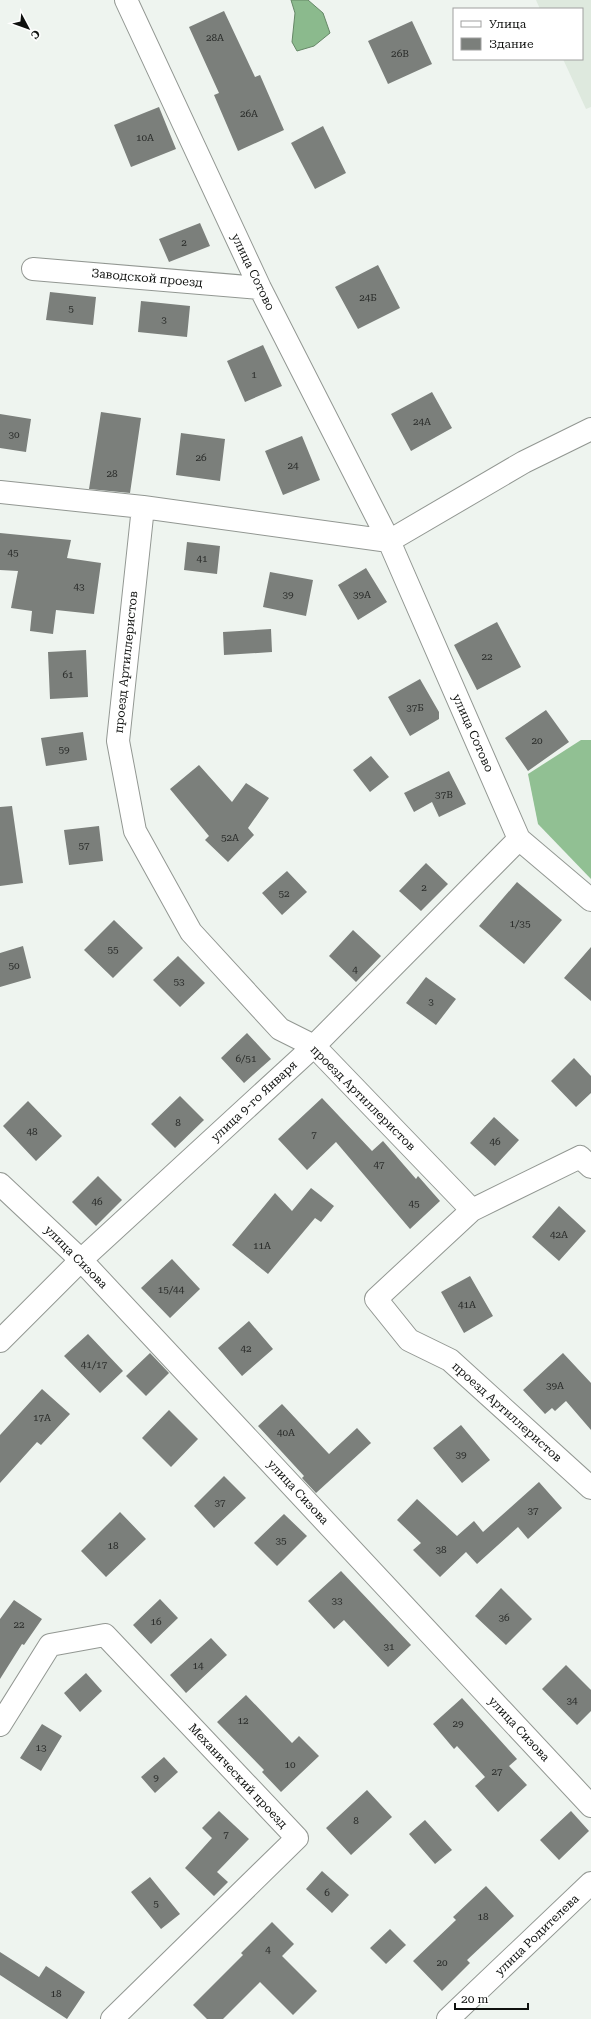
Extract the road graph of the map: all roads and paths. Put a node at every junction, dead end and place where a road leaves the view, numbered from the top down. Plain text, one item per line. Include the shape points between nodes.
1 (126, 0) edge
2 (33, 269) dead end
3 (260, 288) junction
4 (591, 429) edge
5 (0, 492) edge
6 (143, 508) junction
7 (389, 541) junction
8 (519, 838) junction
9 (591, 900) edge
10 (314, 1046) junction
11 (591, 1167) edge
12 (0, 1184) edge
13 (472, 1210) junction
14 (81, 1260) junction
15 (0, 1342) edge
16 (591, 1488) edge
17 (0, 1725) edge
18 (591, 1806) edge
19 (591, 1883) edge
20 (112, 2019) edge
21 (448, 2019) edge

1 - 3 street, улица Сотово
2 - 3 street, Заводской проезд
3 - 7 street, улица Сотово
4 - 7 street via 524,462
5 - 6 street
6 - 7 street
6 - 10 street, проезд Артиллеристов via 118,741 135,831 190,932 280,1028
7 - 8 street, улица Сотово
8 - 9 street, улица Сотово
8 - 10 street, улица 9-го Января
10 - 13 street, проезд Артиллеристов
10 - 14 street, улица 9-го Января
11 - 13 street, проезд Артиллеристов via 580,1157
12 - 14 street, улица Сизова
13 - 16 street, проезд Артиллеристов via 376,1299 409,1340 450,1360
14 - 15 street, улица 9-го Января
14 - 18 street, улица Сизова
17 - 20 street, Механический проезд via 50,1645 105,1635 297,1838
19 - 21 street, улица Родителева

